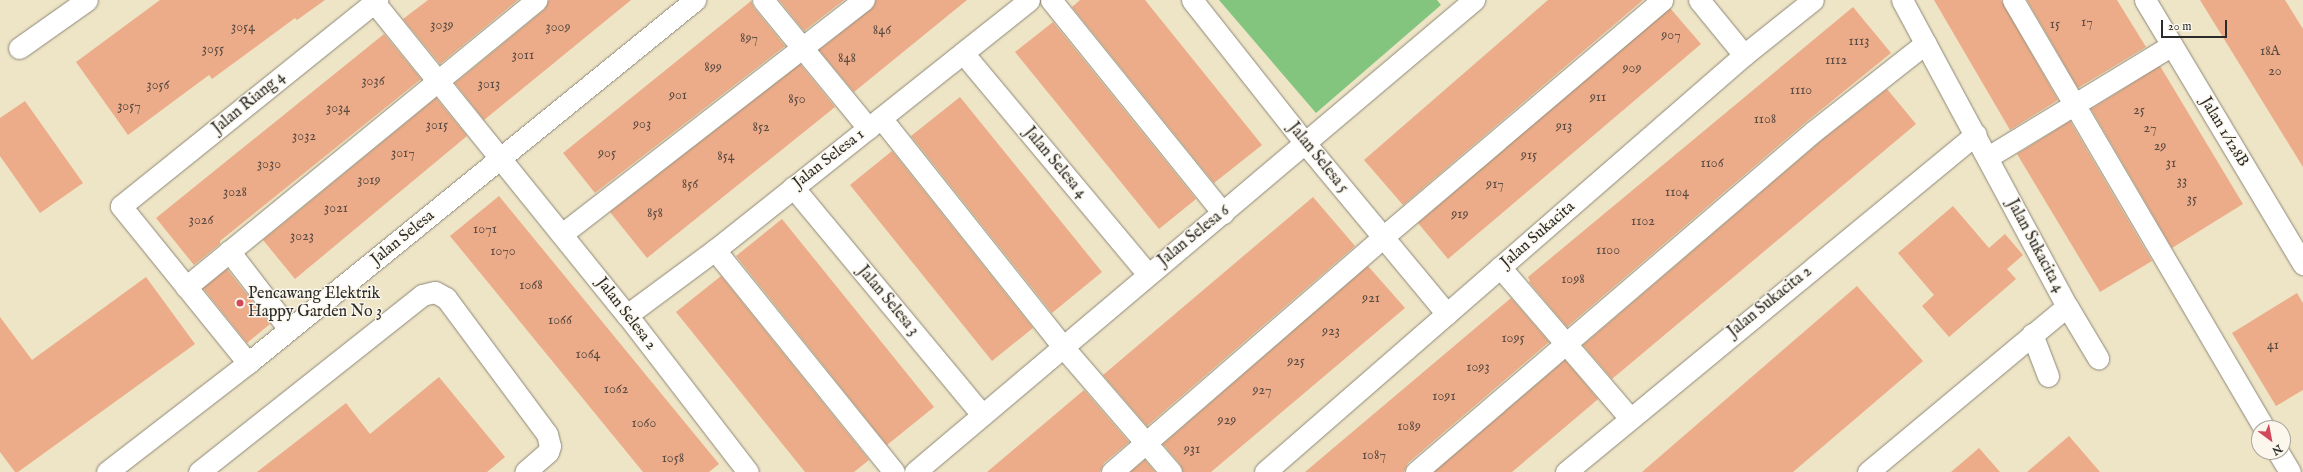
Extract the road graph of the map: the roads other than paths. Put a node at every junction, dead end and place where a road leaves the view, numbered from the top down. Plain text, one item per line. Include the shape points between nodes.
1 (87, 0) edge
2 (538, 0) edge
3 (695, 0) edge
4 (763, 0) edge
5 (864, 0) edge
6 (1029, 0) edge
7 (1051, 0) edge
8 (1192, 0) edge
9 (1662, 0) edge
10 (1699, 0) edge
11 (1813, 0) edge
12 (1902, 0) edge
13 (2013, 0) edge
14 (2145, 0) edge
15 (375, 1) edge
16 (1464, 3) edge
17 (1926, 43) junction
18 (2172, 45) junction
19 (18, 48) dead end
20 (802, 49) junction
21 (963, 53) junction
22 (1744, 55) junction
23 (436, 81) junction
24 (2076, 104) junction
25 (874, 123) junction
26 (1976, 134) junction
27 (1305, 143) junction
28 (1988, 157) junction
29 (501, 158) junction
30 (793, 188) junction
31 (1223, 213) junction
32 (562, 234) junction
33 (1383, 237) junction
34 (715, 250) junction
35 (229, 251) junction
36 (2301, 257) edge
37 (1500, 267) junction
38 (1148, 274) junction
39 (186, 287) junction
40 (2067, 306) junction
41 (1446, 314) junction
42 (627, 315) junction
43 (289, 329) junction
44 (2032, 334) junction
45 (1566, 344) junction
46 (1064, 348) junction
47 (2098, 358) dead end
48 (248, 363) junction
49 (2048, 376) dead end
50 (982, 415) junction
51 (1630, 418) junction
52 (2259, 420) edge
53 (1147, 442) junction
54 (2283, 460) edge
55 (107, 472) edge
56 (199, 472) edge
57 (525, 472) edge
58 (748, 472) edge
59 (894, 472) edge
60 (915, 472) edge
61 (1112, 472) edge
62 (1172, 472) edge
63 (1266, 472) edge
64 (1416, 472) edge
65 (1566, 472) edge
66 (1868, 472) edge
67 (2290, 472) edge

1 - 19 street
2 - 23 street
3 - 29 street, Jalan Selesa
4 - 20 street
5 - 20 street
6 - 21 street, Jalan Selesa 1
7 - 31 street
8 - 27 street, Jalan Selesa 5
9 - 33 street
10 - 22 street
11 - 22 street, Jalan Sukacita
12 - 17 street, Jalan Sukacita 4
13 - 24 street
14 - 18 street, Jalan 1/128B
15 - 23 street, Jalan Selesa 2
15 - 39 street, Jalan Riang 4 via 121,206
16 - 27 street, Jalan Selesa 6
17 - 26 street, Jalan Sukacita 4
17 - 45 street via 1814,131
18 - 24 street
18 - 36 street, Jalan 1/128B
20 - 25 street
20 - 32 street
21 - 25 street, Jalan Selesa 1
21 - 38 street, Jalan Selesa 4
22 - 37 street, Jalan Sukacita
23 - 29 street, Jalan Selesa 2
23 - 35 street
24 - 28 street
24 - 52 street
25 - 30 street, Jalan Selesa 1
25 - 46 street
26 - 28 street, Jalan Sukacita 4
26 - 51 street, Jalan Sukacita 2
27 - 31 street, Jalan Selesa 6
27 - 33 street, Jalan Selesa 5
28 - 40 street, Jalan Sukacita 4
29 - 32 street, Jalan Selesa 2
29 - 43 street, Jalan Selesa
30 - 34 street, Jalan Selesa 1
30 - 50 street, Jalan Selesa 3
31 - 38 street, Jalan Selesa 6
32 - 42 street, Jalan Selesa 2
33 - 41 street, Jalan Selesa 5
33 - 53 street
34 - 42 street, Jalan Selesa 1
34 - 59 street
35 - 39 street
35 - 43 street
37 - 41 street, Jalan Sukacita
37 - 45 street
38 - 46 street, Jalan Selesa 6
39 - 48 street
40 - 44 street, Jalan Sukacita 4
40 - 47 street
41 - 63 street, Jalan Sukacita
42 - 58 street, Jalan Selesa 2
43 - 48 street, Jalan Selesa
44 - 49 street
44 - 66 street, Jalan Sukacita 4
45 - 51 street
45 - 64 street
46 - 50 street, Jalan Selesa 6
46 - 53 street
48 - 55 street, Jalan Selesa
50 - 60 street, Jalan Selesa 6
51 - 65 street, Jalan Sukacita 2
53 - 61 street
53 - 62 street
54 - 67 street
56 - 57 street via 422,295 435,292 446,298 550,439 548,452

